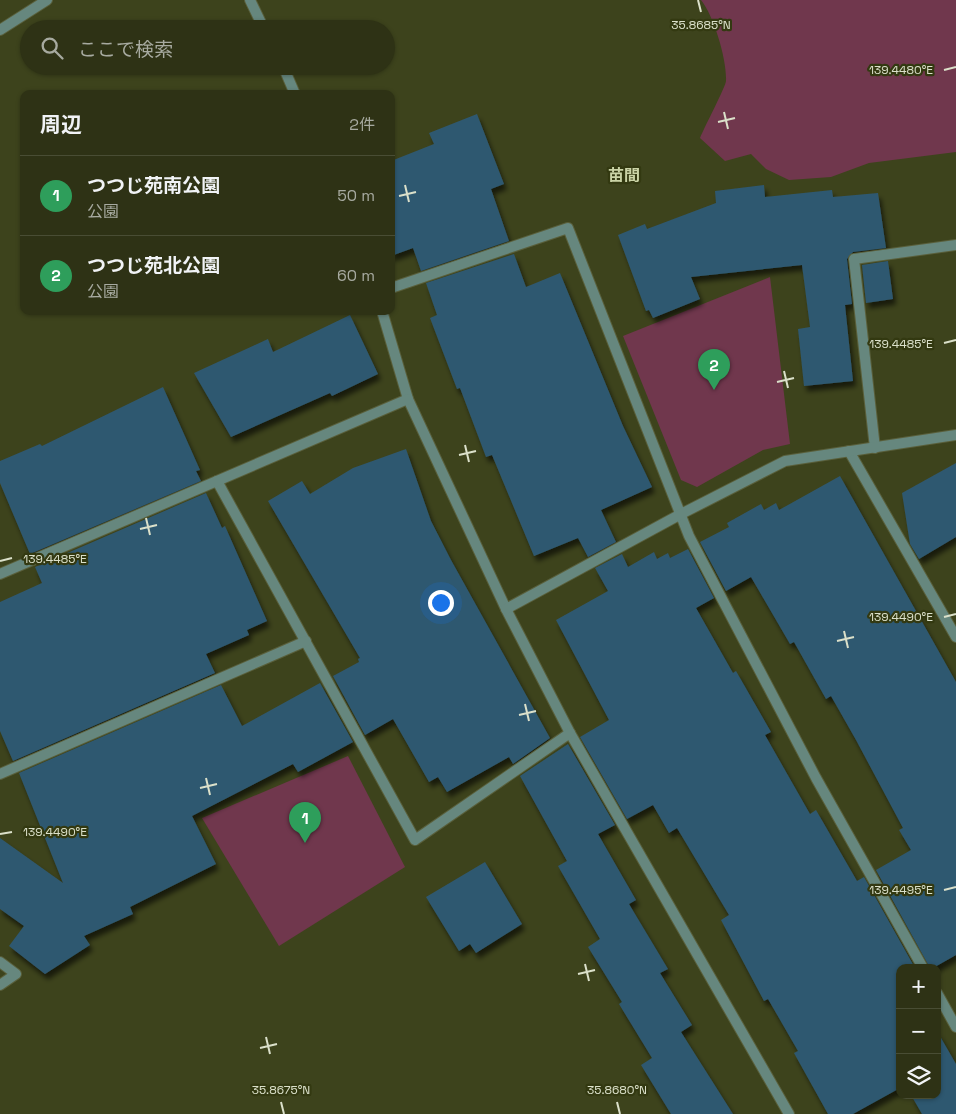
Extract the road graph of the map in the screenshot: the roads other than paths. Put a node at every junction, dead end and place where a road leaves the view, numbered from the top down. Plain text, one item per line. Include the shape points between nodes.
1 (47, 0) edge
2 (250, 0) edge
3 (260, 20) edge
4 (0, 30) edge
5 (287, 75) edge
6 (293, 90) edge
7 (956, 245) edge
8 (395, 287) edge
9 (383, 315) edge
10 (408, 399) junction
11 (956, 435) edge
12 (875, 448) junction
13 (850, 451) junction
14 (217, 481) junction
15 (681, 514) junction
16 (0, 574) edge
17 (506, 609) junction
18 (956, 637) edge
19 (306, 641) junction
20 (570, 733) junction
21 (0, 774) edge
22 (0, 962) edge
23 (921, 964) edge
24 (0, 985) edge
25 (941, 1000) edge
26 (956, 1027) edge
27 (789, 1114) edge

1 - 4 street
2 - 3 street
5 - 6 street
7 - 12 street via 854,260
8 - 15 street via 568,228
9 - 10 street
10 - 14 street
10 - 17 street
11 - 12 street
12 - 13 street
13 - 15 street via 784,461
13 - 18 street
14 - 16 street
14 - 19 street
15 - 17 street
15 - 23 street via 689,536 816,778
17 - 20 street
19 - 20 street via 415,840
19 - 21 street
20 - 27 street
22 - 24 street via 16,974
25 - 26 street

